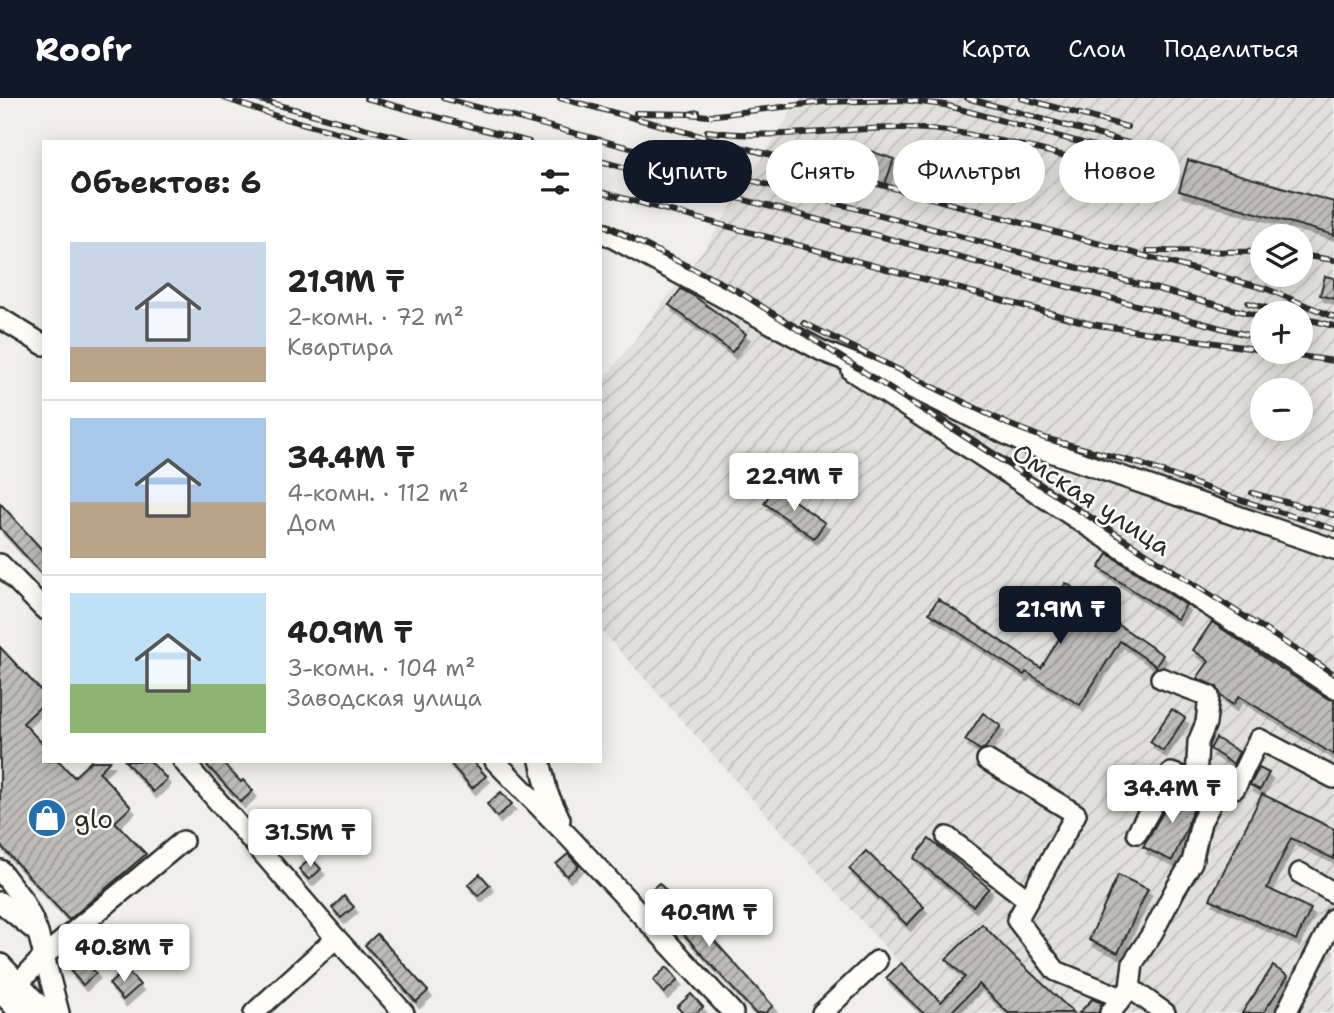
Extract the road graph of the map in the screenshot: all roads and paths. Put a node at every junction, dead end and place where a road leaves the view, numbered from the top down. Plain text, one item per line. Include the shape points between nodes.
1 (602, 232) edge
2 (0, 318) edge
3 (42, 344) edge
4 (822, 352) junction
5 (1334, 549) edge
6 (0, 564) edge
7 (42, 607) edge
8 (1161, 678) dead end
9 (1334, 688) edge
10 (987, 760) dead end
11 (185, 763) edge
12 (497, 763) edge
13 (540, 763) edge
14 (1334, 778) edge
15 (1196, 781) junction
16 (1219, 789) junction
17 (1138, 833) dead end
18 (568, 836) junction
19 (947, 837) dead end
20 (183, 841) dead end
21 (0, 870) edge
22 (1300, 873) dead end
23 (1334, 893) edge
24 (1028, 900) junction
25 (0, 902) edge
26 (1334, 918) edge
27 (38, 933) junction
28 (336, 938) junction
29 (44, 956) junction
30 (877, 961) dead end
31 (0, 967) edge
32 (8, 988) edge
33 (1121, 1000) edge
34 (20, 1013) edge
35 (44, 1013) edge
36 (59, 1013) edge
37 (254, 1013) edge
38 (404, 1013) edge
39 (733, 1013) edge
40 (822, 1013) edge
41 (1165, 1013) edge
42 (1286, 1013) edge

1 - 4 street
2 - 3 street
4 - 5 street via 898,381 1024,443
4 - 9 street, Омская улица
6 - 7 street
8 - 15 street via 1209,696 1198,742
10 - 24 street via 1076,814
11 - 28 street
12 - 18 street
13 - 18 street via 548,794
14 - 16 street via 1259,739 1235,788
15 - 16 street
15 - 17 street via 1171,773
16 - 33 street via 1201,822 1192,862 1133,963
18 - 39 street
19 - 24 street
20 - 29 street
21 - 27 street via 22,899
22 - 23 street
24 - 33 street via 1017,920 1056,971
25 - 27 street
26 - 42 street
27 - 29 street
28 - 37 street
28 - 38 street
29 - 32 street
29 - 36 street
30 - 40 street
31 - 32 main road
32 - 34 street
32 - 35 main road
33 - 41 street

